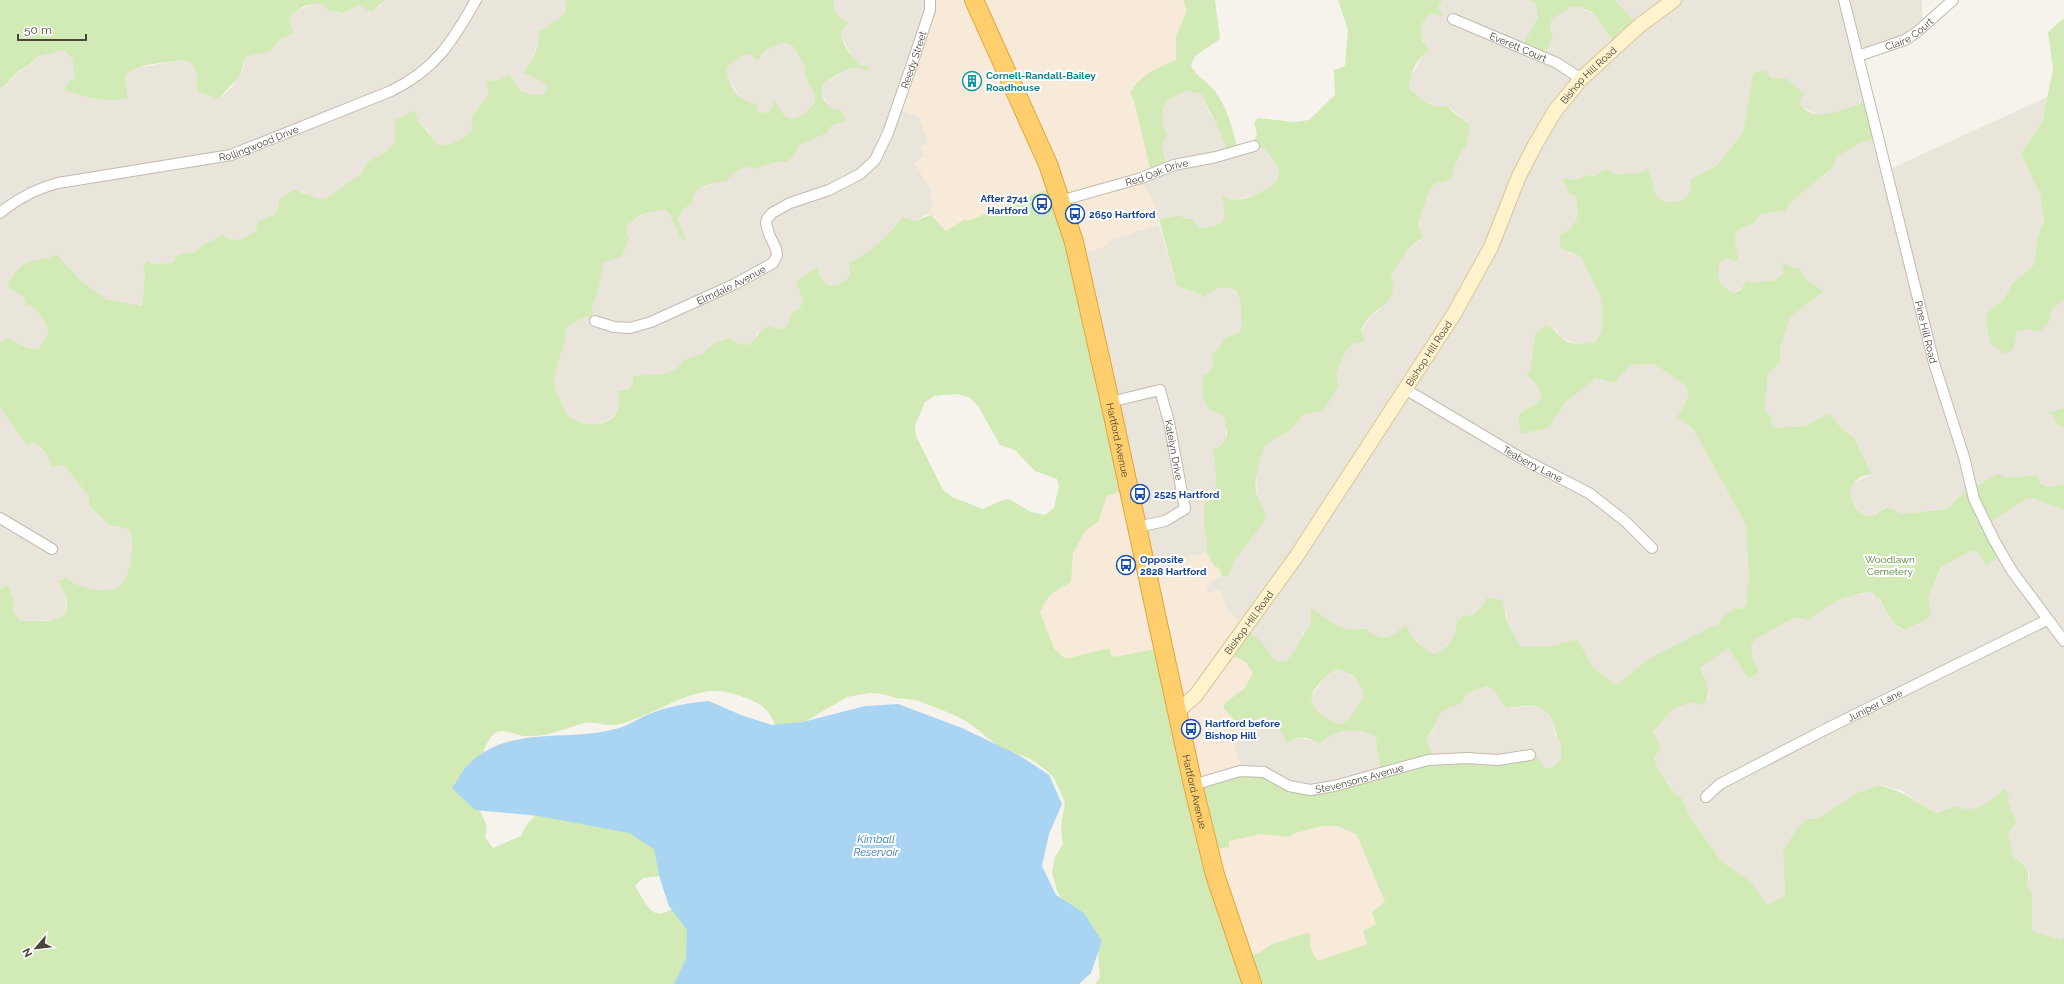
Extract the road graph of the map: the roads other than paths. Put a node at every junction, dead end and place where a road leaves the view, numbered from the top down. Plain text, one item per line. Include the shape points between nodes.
1 (476, 0) edge
2 (930, 0) edge
3 (974, 0) edge
4 (1674, 0) edge
5 (1844, 0) edge
6 (1953, 0) edge
7 (1453, 19) dead end
8 (1858, 56) junction
9 (1581, 79) junction
10 (893, 118) joint
11 (1254, 146) dead end
12 (1060, 201) junction
13 (0, 213) edge
14 (595, 321) dead end
15 (1405, 389) junction
16 (1110, 402) junction
17 (0, 518) edge
18 (1137, 527) junction
19 (1652, 548) dead end
20 (52, 549) dead end
21 (2047, 620) junction
22 (2064, 641) edge
23 (1178, 712) junction
24 (1530, 755) dead end
25 (1193, 786) junction
26 (1706, 797) dead end
27 (1252, 984) edge

1 - 13 street, Rollingwood Drive via 446,50 411,82 391,91 231,155 58,183 18,198
2 - 10 street, Reedy Street via 930,10
3 - 12 highway, Hartford Avenue via 1029,119
4 - 9 street, Bishop Hill Road via 1640,25
5 - 8 street, Pine Hill Road
6 - 8 street, Claire Court via 1905,40
7 - 9 street, Everett Court via 1557,63
8 - 21 street, Pine Hill Road via 1934,363 1960,443 1974,499 2012,571 2041,608
9 - 15 street, Bishop Hill Road via 1555,111 1534,145 1491,247 1454,314
10 - 14 street, Elmdale Avenue via 882,148 871,165 860,174 829,190 790,203 772,213 767,219 767,229 777,256 770,266 644,324 630,328 614,327
11 - 12 street, Red Oak Drive via 1216,158 1174,165 1141,178
12 - 16 highway, Hartford Avenue via 1074,242
15 - 19 street, Teaberry Lane via 1520,458 1590,493 1619,516
15 - 23 street, Bishop Hill Road via 1296,557 1196,695
16 - 18 highway, Hartford Avenue
16 - 18 street, Katelyn Drive via 1160,390 1169,422 1185,508 1165,520
17 - 20 street
18 - 23 highway, Hartford Avenue
21 - 22 street, Pine Hill Road
21 - 26 street, Juniper Lane via 1720,784
23 - 25 highway, Hartford Avenue
24 - 25 street, Stevensons Avenue via 1498,760 1428,760 1334,786 1310,790 1289,786 1264,772 1240,771
25 - 27 highway, Hartford Avenue via 1215,875

